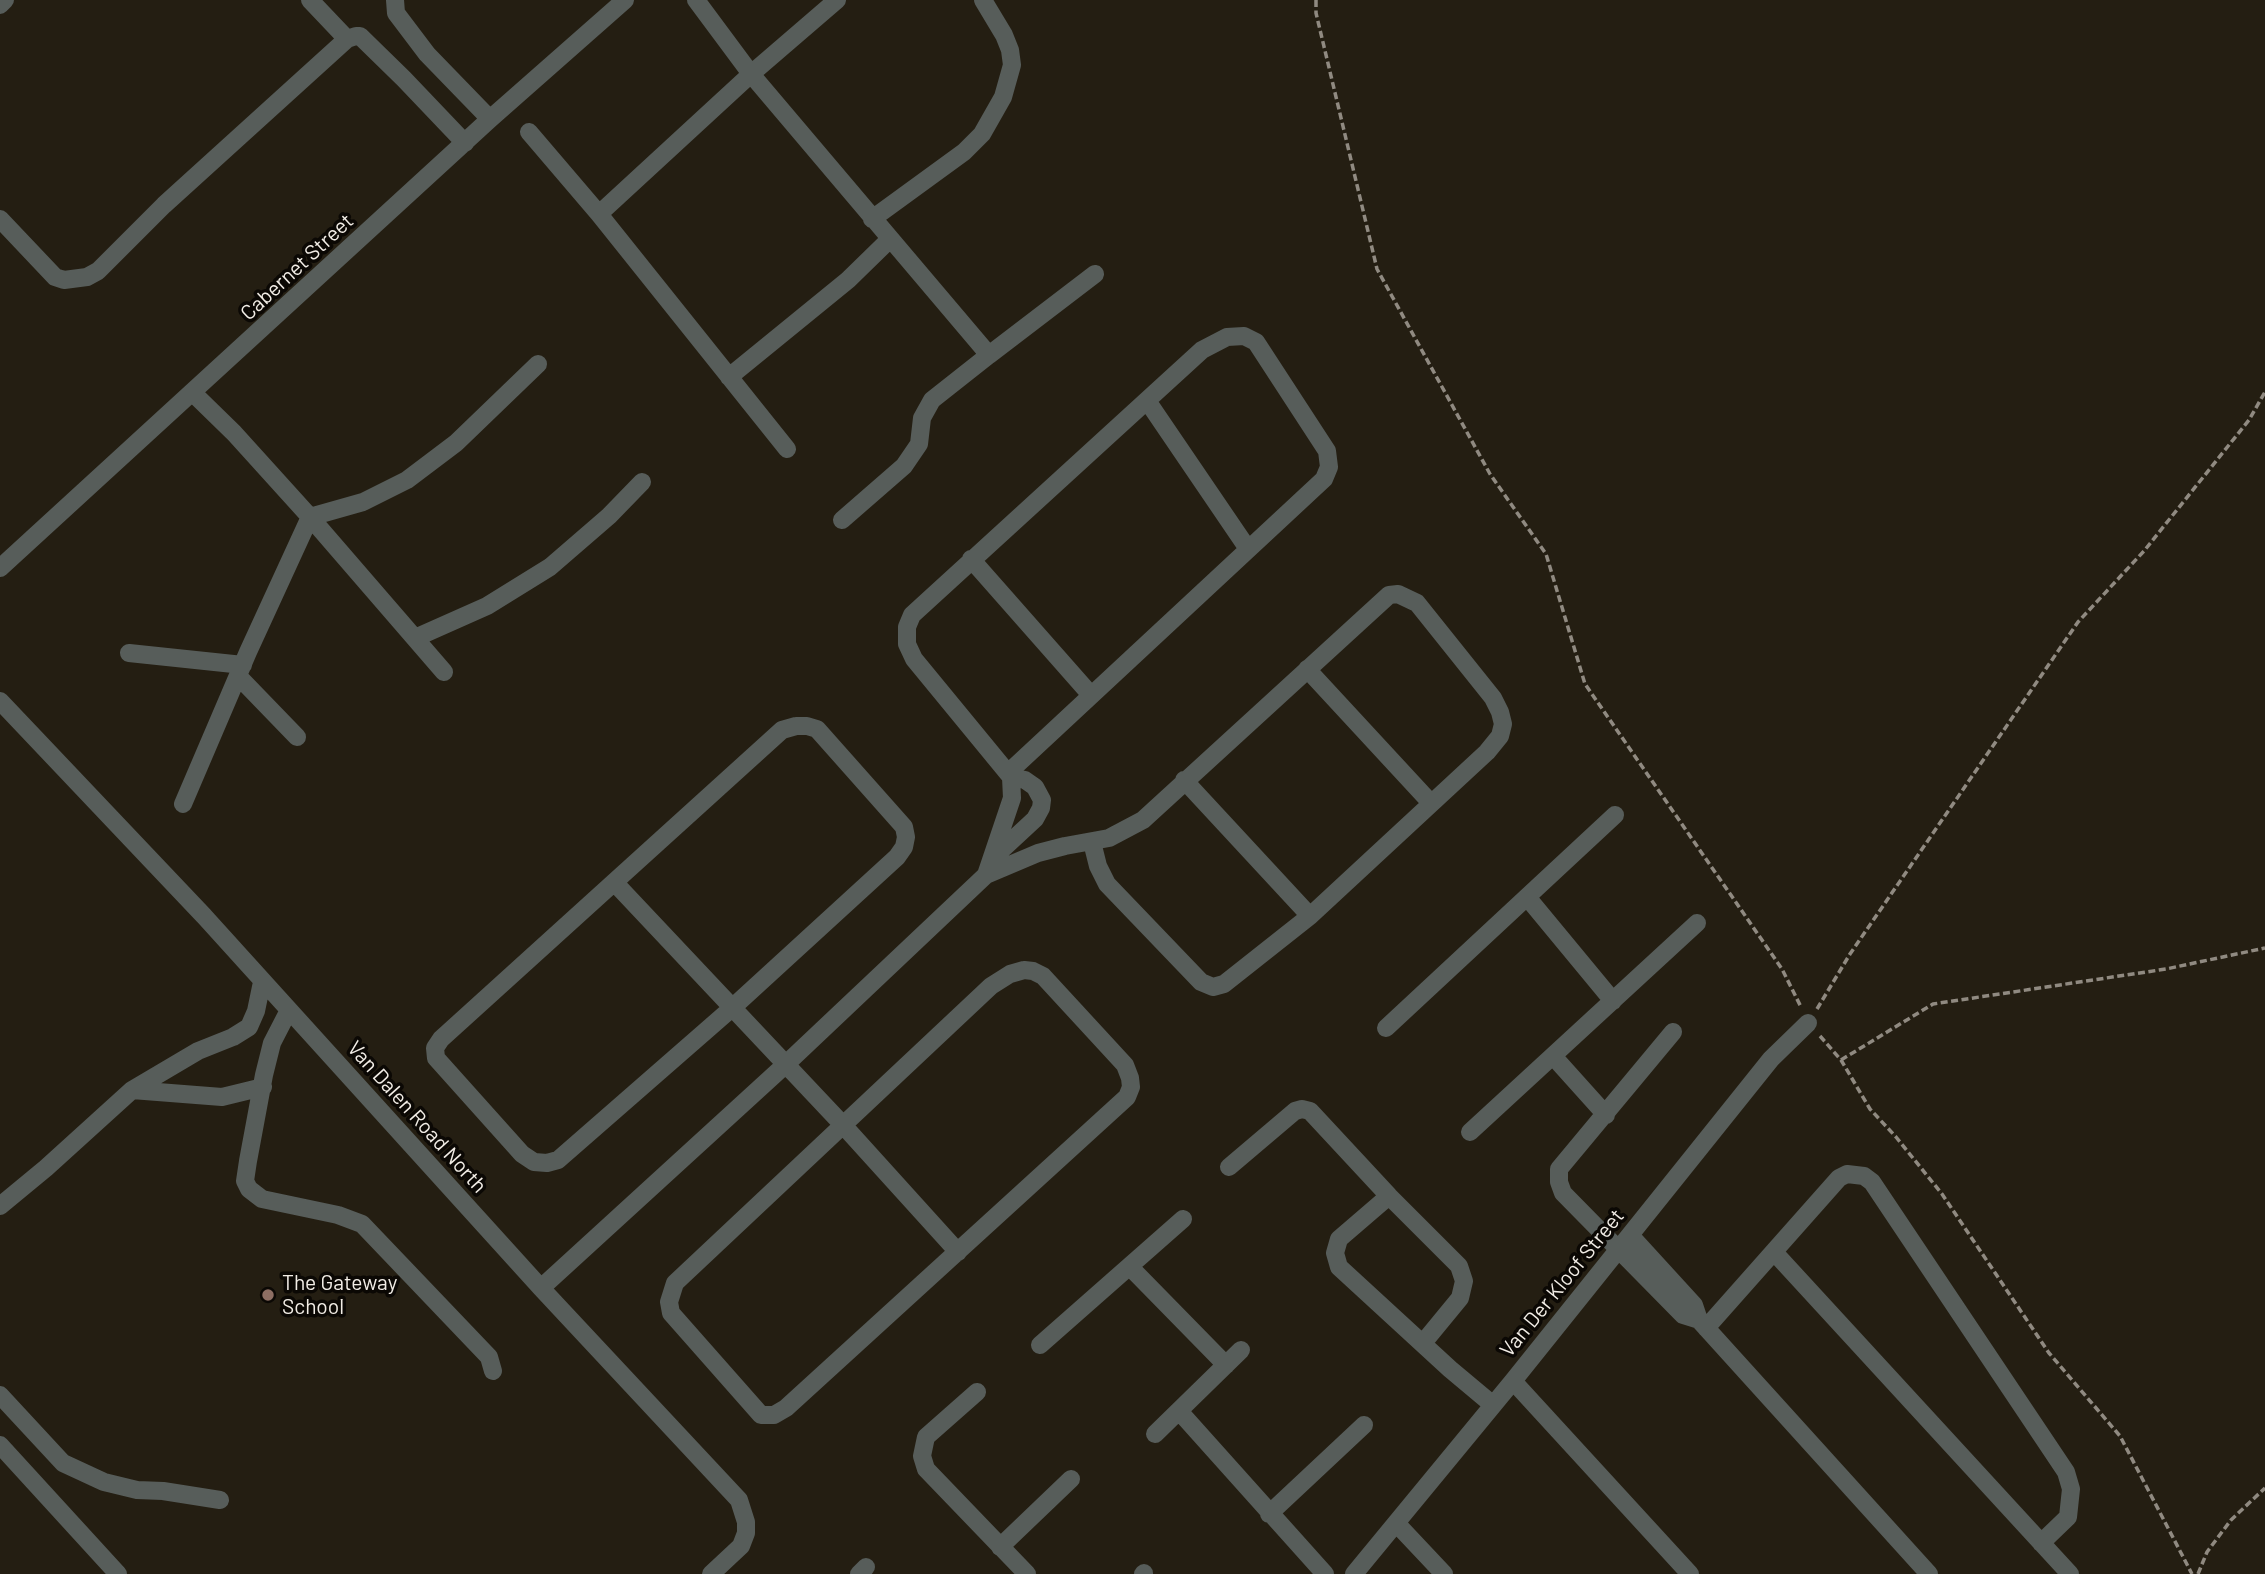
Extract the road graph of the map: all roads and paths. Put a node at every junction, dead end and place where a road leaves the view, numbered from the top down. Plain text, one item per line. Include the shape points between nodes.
1 (5, 0) edge
2 (310, 0) edge
3 (395, 0) edge
4 (625, 0) edge
5 (696, 0) edge
6 (837, 0) edge
7 (983, 0) edge
8 (1316, 0) edge
9 (0, 5) edge
10 (348, 39) junction
11 (751, 74) junction
12 (490, 119) junction
13 (529, 132) dead end
14 (465, 143) junction
15 (599, 214) junction
16 (0, 219) edge
17 (872, 219) junction
18 (890, 240) junction
19 (1095, 274) dead end
20 (989, 355) junction
21 (538, 364) dead end
22 (729, 377) junction
23 (2265, 392) edge
24 (193, 393) junction
25 (1148, 402) junction
26 (787, 449) dead end
27 (642, 482) dead end
28 (310, 517) junction
29 (842, 520) dead end
30 (1248, 549) junction
31 (971, 559) junction
32 (0, 568) edge
33 (415, 638) junction
34 (129, 653) dead end
35 (1307, 669) junction
36 (240, 670) junction
37 (444, 672) dead end
38 (1090, 694) junction
39 (0, 701) edge
40 (296, 737) dead end
41 (1010, 774) junction
42 (1185, 780) junction
43 (1430, 802) junction
44 (183, 804) dead end
45 (1615, 816) dead end
46 (1092, 842) junction
47 (989, 867) junction
48 (614, 881) junction
49 (1527, 897) junction
50 (1310, 916) junction
51 (1697, 923) dead end
52 (2265, 948) edge
53 (262, 982) junction
54 (1613, 1001) junction
55 (732, 1008) junction
56 (289, 1010) junction
57 (1808, 1023) junction
58 (1386, 1028) dead end
59 (1673, 1032) dead end
60 (1553, 1055) junction
61 (1841, 1060) junction
62 (785, 1065) junction
63 (263, 1087) junction
64 (132, 1090) junction
65 (1606, 1115) junction
66 (843, 1125) junction
67 (1470, 1132) dead end
68 (1229, 1167) dead end
69 (1389, 1196) junction
70 (0, 1206) edge
71 (1183, 1219) dead end
72 (1630, 1235) junction
73 (1619, 1250) junction
74 (958, 1252) junction
75 (1774, 1252) junction
76 (1130, 1267) junction
77 (1652, 1271) junction
78 (541, 1288) junction
79 (1703, 1324) junction
80 (1423, 1343) junction
81 (1040, 1345) dead end
82 (1241, 1350) dead end
83 (1226, 1365) junction
84 (493, 1371) dead end
85 (1513, 1381) junction
86 (977, 1392) dead end
87 (0, 1395) edge
88 (1493, 1405) junction
89 (1179, 1411) junction
90 (1364, 1425) dead end
91 (1155, 1434) dead end
92 (0, 1445) edge
93 (1071, 1479) dead end
94 (2265, 1488) edge
95 (220, 1500) dead end
96 (1269, 1514) junction
97 (1396, 1523) junction
98 (2041, 1543) junction
99 (1000, 1547) junction
100 (118, 1574) edge
101 (711, 1574) edge
102 (1027, 1574) edge
103 (1325, 1574) edge
104 (1354, 1574) edge
105 (1444, 1574) edge
106 (1690, 1574) edge
107 (1929, 1574) edge
108 (2070, 1574) edge
109 (2192, 1574) edge
110 (2198, 1574) edge

1 - 9 street
2 - 10 street
3 - 12 street via 396,13 427,54
4 - 12 street, Cabernet Street
5 - 11 street
6 - 11 street
7 - 17 street via 1010,50 1012,65 1003,97 982,134 964,152
8 - 57 path via 1377,269 1490,474 1546,554 1585,684 1782,968
10 - 14 street via 360,36
10 - 16 street via 87,277 55,277
11 - 15 street
11 - 17 street
12 - 14 street, Cabernet Street
13 - 15 street
14 - 24 street, Cabernet Street
15 - 22 street
17 - 18 street
18 - 20 street
18 - 22 street
19 - 20 street
20 - 29 street via 932,400 922,418 919,444 904,466
21 - 28 street via 456,443 407,480 363,502
22 - 26 street
23 - 57 path via 2249,420 2144,551 2078,622 1850,954
24 - 28 street
24 - 32 street, Cabernet Street
25 - 30 street
25 - 30 street via 1202,350 1227,337 1244,336 1256,342 1327,451 1329,467 1324,479
25 - 31 street
27 - 33 street via 550,567 487,606
28 - 33 street
28 - 36 street
30 - 38 street
31 - 38 street
31 - 41 street via 912,615 906,627 908,645 914,659
33 - 37 street
34 - 36 street
35 - 42 street
35 - 43 street
35 - 43 street via 1389,595 1398,594 1416,603 1493,698 1503,724 1487,752
36 - 40 street
36 - 44 street
38 - 41 street
39 - 53 street, Van Dalen Road North
41 - 47 street via 1012,798
41 - 47 street via 1035,787 1041,808
42 - 46 street via 1143,820
42 - 50 street
43 - 50 street
45 - 49 street
46 - 47 street
46 - 50 street via 1107,884 1201,982 1213,987 1224,984
47 - 62 street
48 - 55 street
48 - 55 street via 782,730 796,726 817,729 904,827 904,847
48 - 55 street via 435,1048 436,1058 522,1154 534,1162 558,1160
49 - 54 street
49 - 58 street
51 - 54 street
52 - 61 path via 1933,1004
53 - 56 street, Van Dalen Road North
53 - 64 street via 249,1027
54 - 60 street
55 - 62 street
56 - 63 street via 272,1043
56 - 78 street, Van Dalen Road North
57 - 61 path
57 - 72 street, Van Der Kloof Street via 1772,1059
59 - 65 street
60 - 65 street
60 - 67 street
61 - 109 path via 1870,1109 1942,1194 2049,1353 2120,1436
62 - 66 street
62 - 78 street
63 - 64 street via 222,1097
63 - 84 street via 245,1181 249,1189 262,1199 338,1214 362,1224 489,1357
64 - 70 street
65 - 73 street via 1559,1169 1559,1182 1563,1193
66 - 74 street
66 - 74 street via 991,986 1024,970 1043,976 1125,1065 1131,1087 1127,1097
66 - 74 street via 675,1283 670,1293 671,1313 761,1415 774,1415 786,1408
68 - 69 street via 1302,1109 1310,1111
69 - 80 street via 1459,1266 1464,1281 1460,1298
69 - 80 street via 1339,1239 1335,1253 1339,1267
71 - 76 street
72 - 73 street, Van Der Kloof Street
72 - 77 street
73 - 77 street
73 - 85 street, Van Der Kloof Street
75 - 79 street
75 - 98 street
75 - 98 street via 1839,1178 1856,1174 1872,1182 2067,1472 2071,1489 2068,1517
76 - 81 street
76 - 83 street
77 - 79 street via 1683,1315
78 - 101 street, Van Dalen Road North via 739,1500 746,1533 741,1546
79 - 107 street
80 - 88 street
82 - 83 street
83 - 89 street
85 - 88 street, Van Der Kloof Street
85 - 106 street
86 - 99 street via 926,1437 922,1456 926,1469
87 - 95 street via 63,1462 104,1482
88 - 97 street, Van Der Kloof Street
89 - 91 street
89 - 96 street
90 - 96 street
92 - 100 street
93 - 99 street
94 - 110 path via 2231,1520 2207,1552
96 - 103 street
97 - 104 street, Van Der Kloof Street
97 - 105 street
98 - 108 street
99 - 102 street

